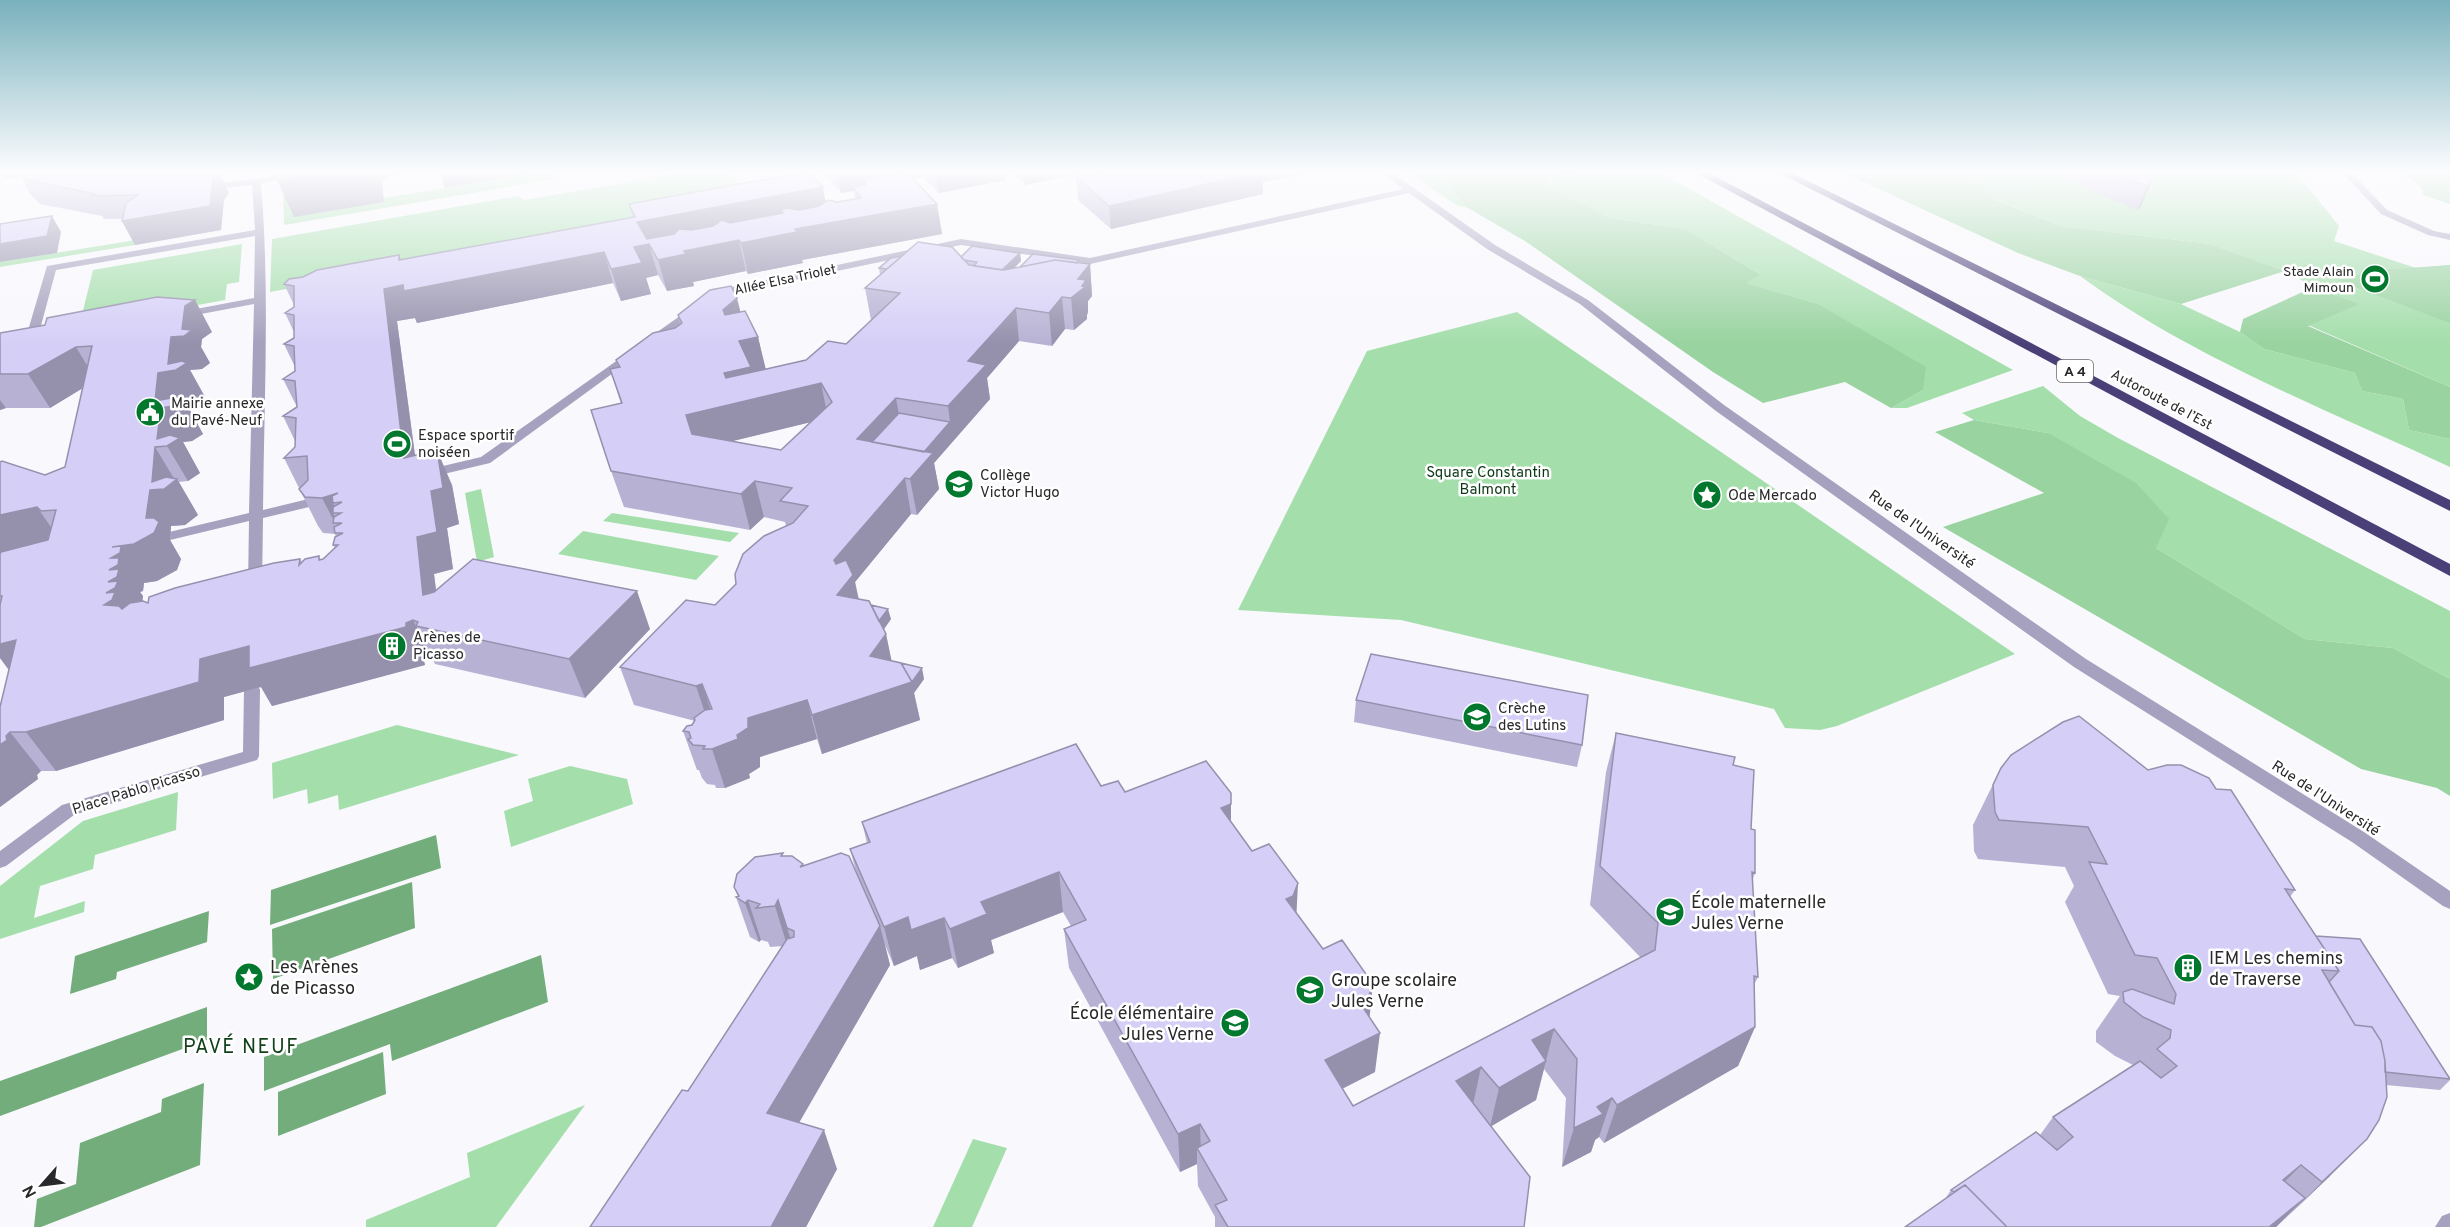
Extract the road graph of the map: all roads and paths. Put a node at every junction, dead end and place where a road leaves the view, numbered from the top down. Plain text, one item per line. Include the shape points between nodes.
1 (1234, 229) edge
2 (1466, 229) edge
3 (1807, 229) edge
4 (1897, 229) edge
5 (2423, 229) edge
6 (260, 232) joint
7 (2450, 237) edge
8 (260, 300) junction
9 (172, 317) edge
10 (48, 340) edge
11 (418, 476) edge
12 (325, 499) edge
13 (2450, 506) edge
14 (257, 515) junction
15 (170, 536) dead end
16 (2450, 571) edge
17 (255, 599) edge
18 (252, 689) edge
19 (0, 861) edge
20 (2450, 901) edge

1 - 11 street, Allée Elsa Triolet via 1090,261 961,242 713,294 485,460
2 - 20 street, Rue de l'Université via 1584,302 1720,408 2080,663 2348,831
3 - 16 highway, Autoroute de l’Est / A 4
4 - 13 highway
5 - 7 street
6 - 8 street
6 - 10 street via 51,268 29,344
8 - 9 street
8 - 14 street
12 - 14 street
14 - 15 street
14 - 17 street
18 - 19 street, Place Pablo Picasso via 251,756 68,810

